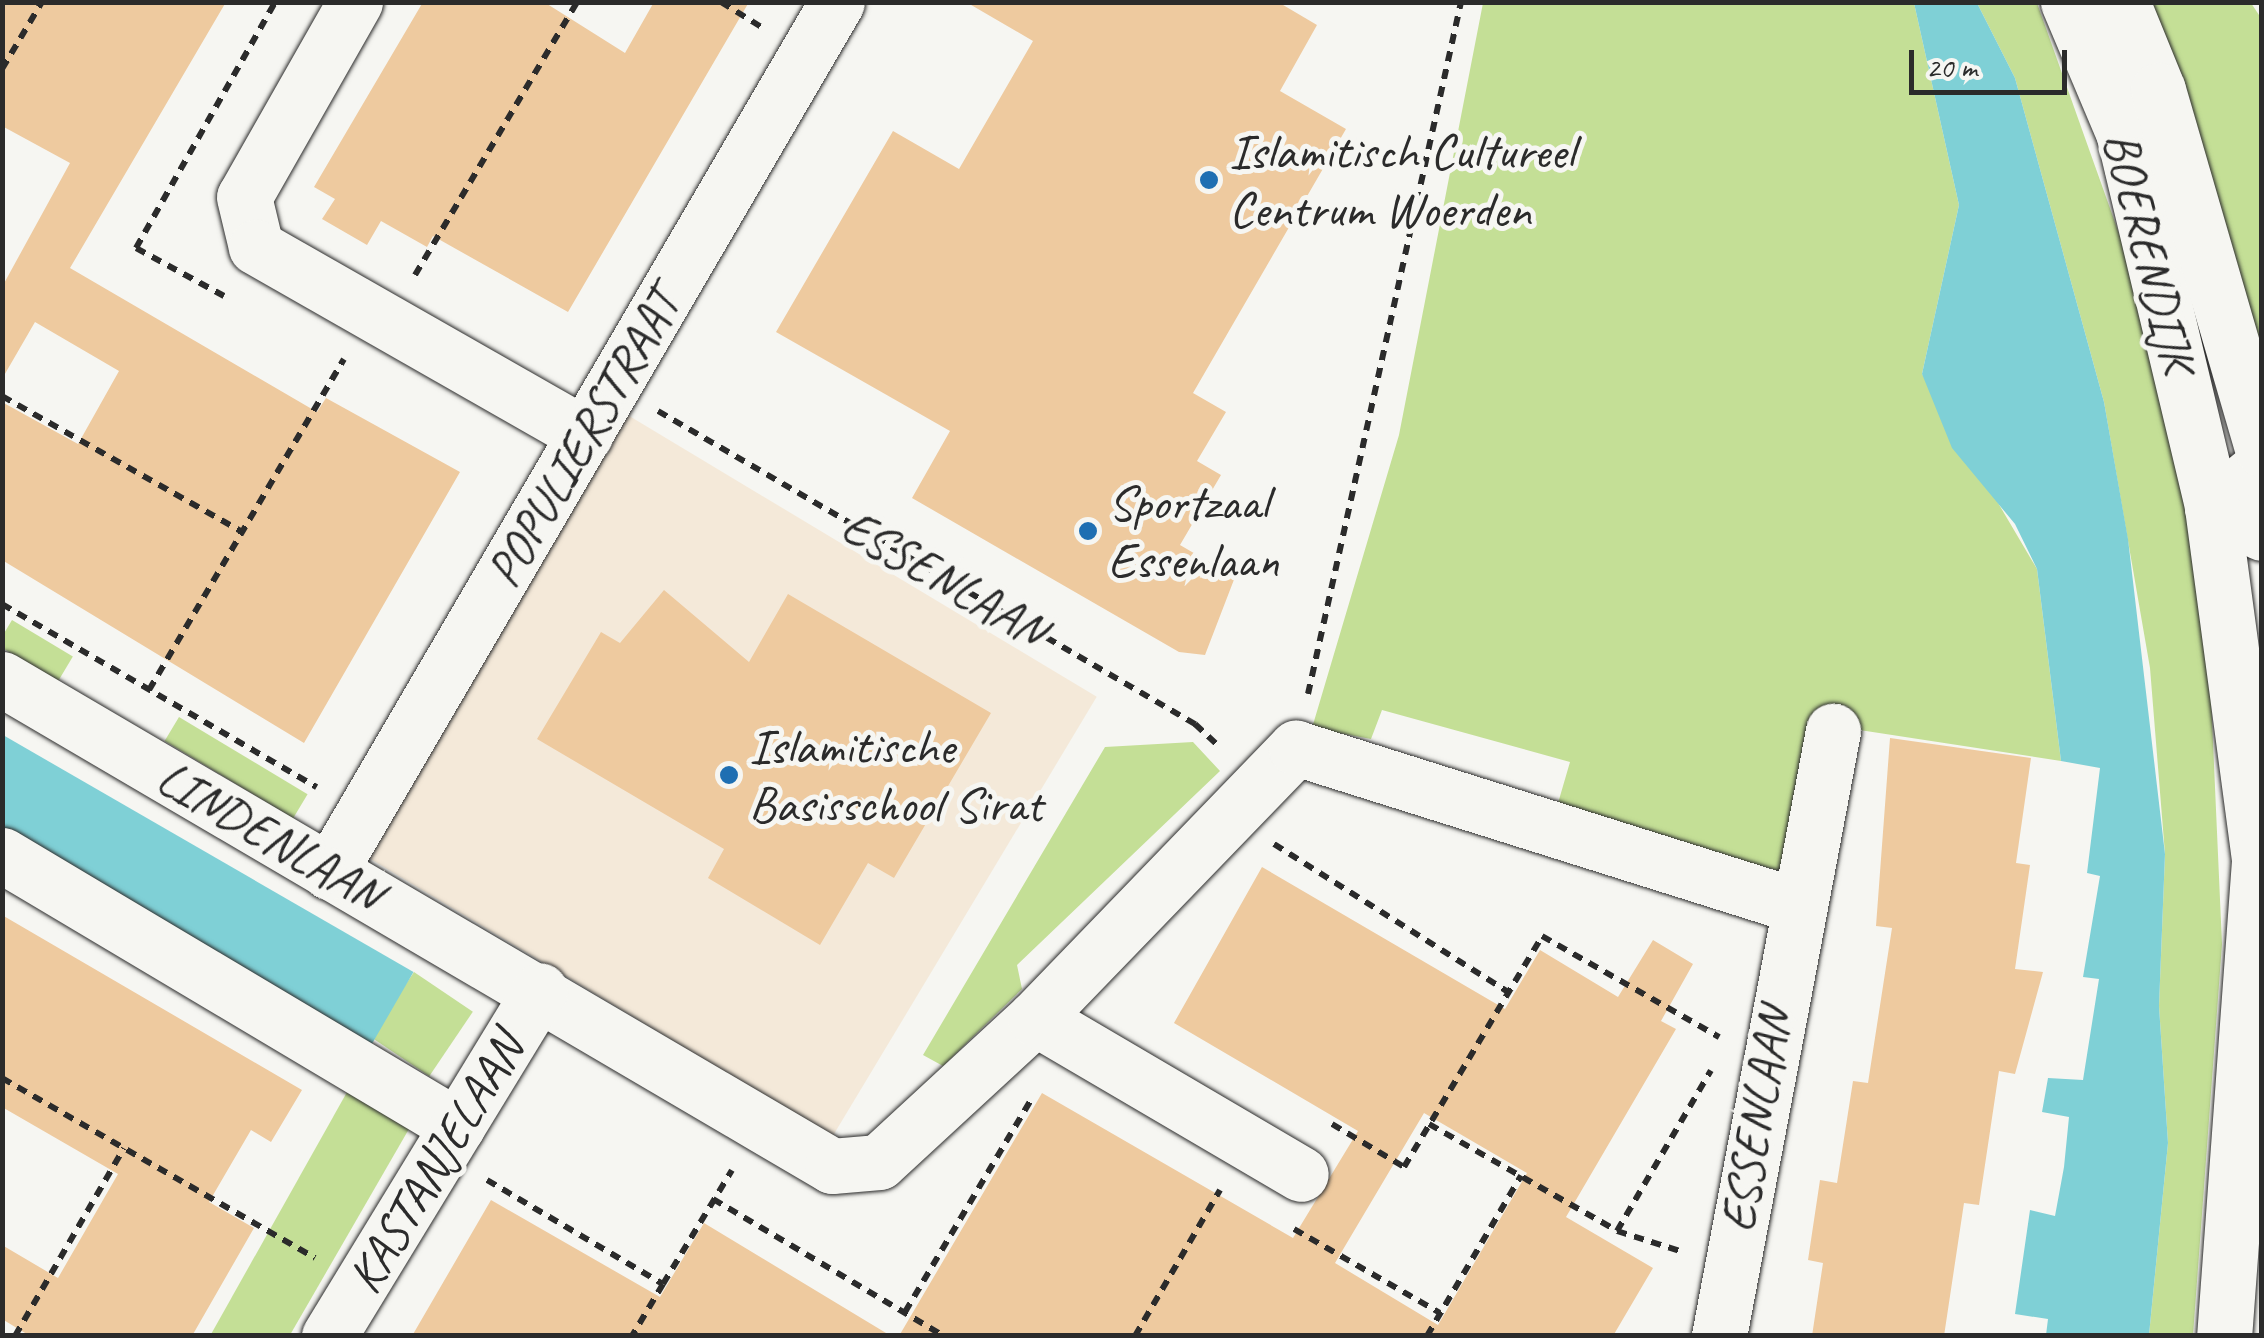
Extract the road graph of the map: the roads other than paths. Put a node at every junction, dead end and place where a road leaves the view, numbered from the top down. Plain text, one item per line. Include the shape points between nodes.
1 (355, 2) edge
2 (836, 2) edge
3 (2068, 2) edge
4 (2122, 2) edge
5 (584, 435) junction
6 (2262, 449) edge
7 (2262, 466) edge
8 (2212, 506) junction
9 (2262, 533) edge
10 (2, 679) edge
11 (1833, 731) dead end
12 (2, 856) edge
13 (329, 872) junction
14 (1794, 905) junction
15 (540, 990) junction
16 (1051, 1029) junction
17 (2262, 1111) edge
18 (449, 1139) junction
19 (1301, 1174) road end
20 (329, 1336) edge
21 (1720, 1336) edge
22 (2226, 1336) edge

1 - 5 street via 244,197 256,247
2 - 5 street, POPULIERSTRAAT
3 - 8 street, BOERENDIJK via 2123,132
4 - 6 street, BOERENDIJK via 2158,90
5 - 13 street, POPULIERSTRAAT
7 - 8 street
8 - 9 street
8 - 22 street, BOERENDIJK via 2259,861
10 - 13 street, LINDENLAAN
11 - 14 street, ESSENLAAN
12 - 18 street
13 - 15 street, LINDENLAAN
14 - 16 street via 1263,784
14 - 21 street, ESSENLAAN
15 - 16 street via 832,1166 879,1162
15 - 18 street, KASTANJELAAN
16 - 19 street
17 - 22 street
18 - 20 street, KASTANJELAAN

